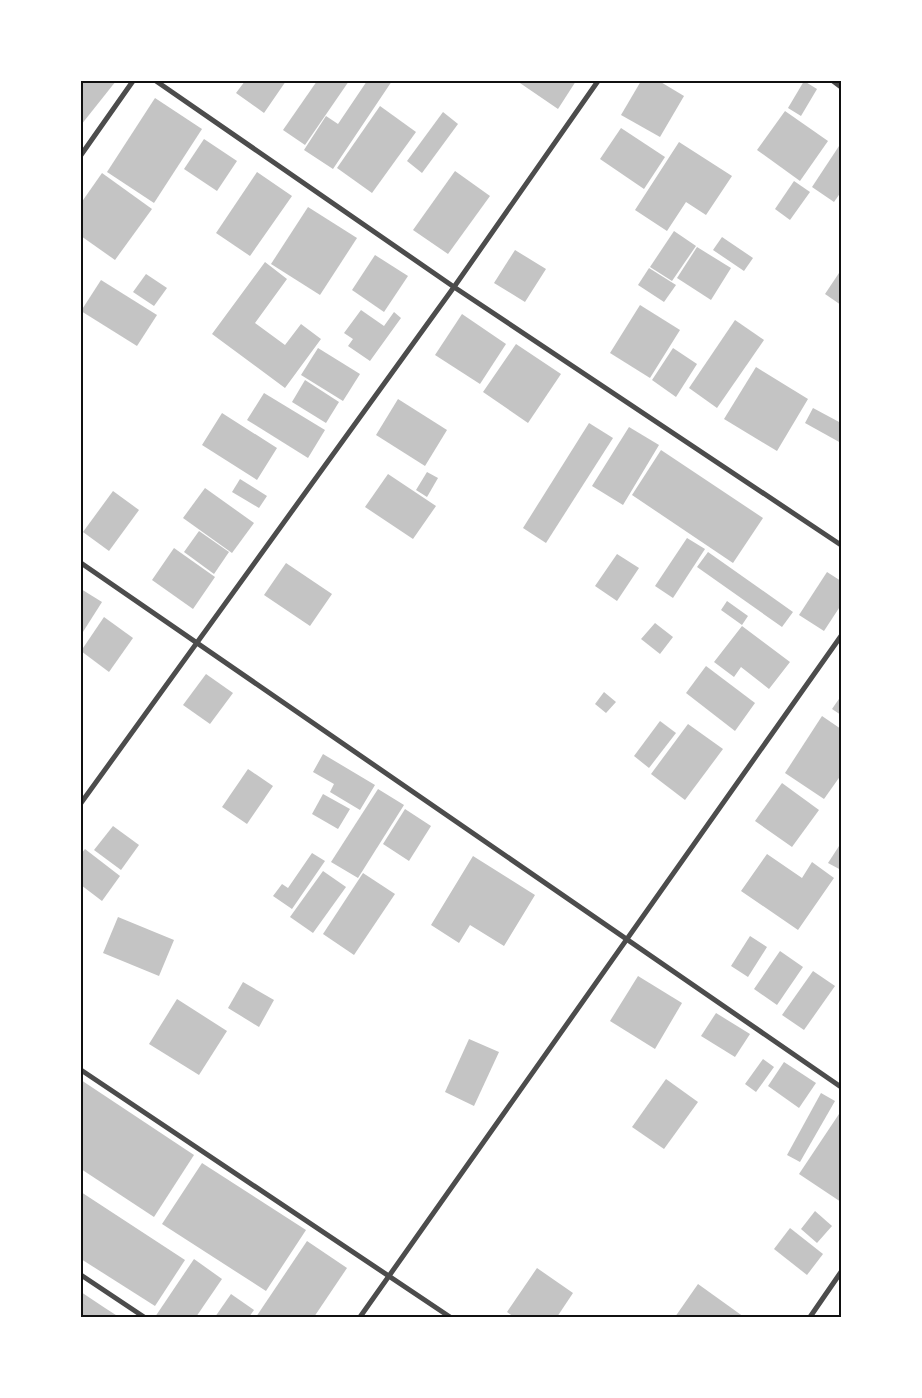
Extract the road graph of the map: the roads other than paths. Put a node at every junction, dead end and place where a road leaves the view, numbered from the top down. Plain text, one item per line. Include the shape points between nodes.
1 (133, 81) edge
2 (156, 81) edge
3 (598, 81) edge
4 (833, 81) edge
5 (841, 87) edge
6 (81, 155) edge
7 (454, 287) junction
8 (841, 545) edge
9 (81, 563) edge
10 (841, 636) edge
11 (197, 644) junction
12 (81, 803) edge
13 (626, 940) junction
14 (81, 1070) edge
15 (841, 1087) edge
16 (841, 1272) edge
17 (81, 1275) edge
18 (389, 1276) junction
19 (144, 1317) edge
20 (360, 1317) edge
21 (450, 1317) edge
22 (810, 1317) edge

1 - 6 street
2 - 7 street
3 - 7 street
4 - 5 street
7 - 8 street
7 - 11 street
9 - 11 street
10 - 13 street
11 - 12 street
11 - 13 street
13 - 15 street
13 - 18 street
14 - 18 street
16 - 22 street
17 - 19 street
18 - 20 street
18 - 21 street

